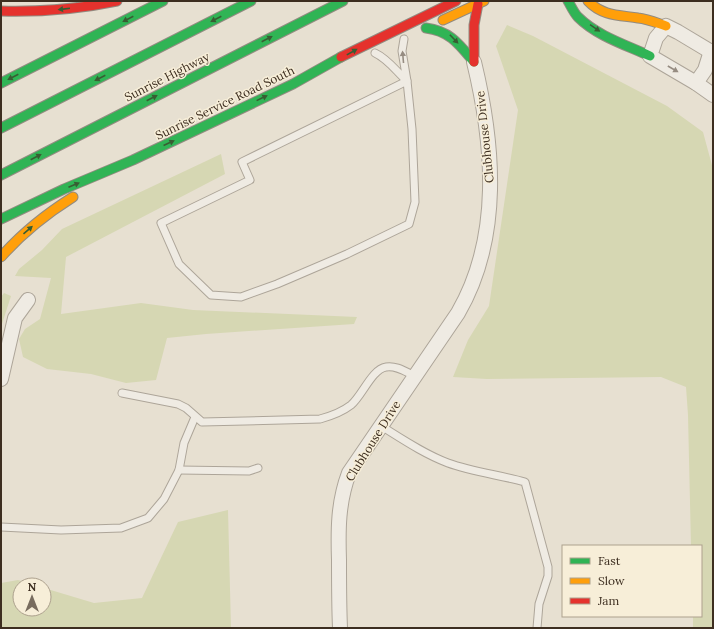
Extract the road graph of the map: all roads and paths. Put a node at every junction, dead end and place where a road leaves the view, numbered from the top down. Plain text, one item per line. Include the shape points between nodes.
1 (117, 1) edge
2 (163, 1) edge
3 (251, 1) edge
4 (343, 1) edge
5 (352, 1) edge
6 (456, 1) edge
7 (568, 1) edge
8 (588, 1) edge
9 (481, 3) edge
10 (1, 12) edge
11 (322, 12) junction
12 (666, 26) junction
13 (421, 31) junction
14 (400, 41) joint
15 (378, 51) joint
16 (712, 52) edge
17 (650, 56) junction
18 (365, 58) dead end
19 (474, 62) junction
20 (345, 66) dead end
21 (407, 81) junction
22 (1, 83) edge
23 (696, 83) junction
24 (293, 84) junction
25 (713, 95) edge
26 (1, 128) edge
27 (133, 160) junction
28 (1, 175) edge
29 (1, 219) edge
30 (1, 257) edge
31 (28, 300) dead end
32 (415, 376) junction
33 (1, 379) edge
34 (122, 393) dead end
35 (195, 417) junction
36 (381, 426) junction
37 (258, 468) dead end
38 (179, 470) junction
39 (1, 527) edge
40 (340, 628) edge
41 (537, 628) edge

1 -> 10 highway via 54,11
2 -> 22 highway
3 -> 26 highway
4 - 11 highway, Sunrise Highway
5 - 11 highway
24 -> 6 highway, Sunrise Service Road South via 358,48
7 -> 17 highway via 578,17 594,28
8 - 12 highway via 603,13 645,19
9 - 13 highway
9 - 19 highway via 474,24
28 -> 11 highway, Sunrise Highway
12 - 16 street
12 - 17 street via 656,38
13 - 14 highway
13 -> 19 highway via 435,28 448,33
21 -> 14 lane
15 - 18 highway
15 - 21 lane
16 - 23 street via 705,70
17 -> 23 street
19 - 32 street, Clubhouse Drive via 484,109 489,155 487,233 478,270 466,300
20 - 24 highway
21 - 21 lane via 412,129 414,202 409,224 347,254 241,297 211,295 179,264 161,223 250,180 242,162
23 - 25 street
27 -> 24 highway, Sunrise Service Road South
29 -> 27 highway, Sunrise Service Road South
30 -> 27 highway via 52,210
31 - 33 street via 14,318
32 - 35 lane via 395,367 385,367 376,372 351,405 331,416 211,423 202,422
32 - 36 street, Clubhouse Drive
34 - 35 lane via 178,404
35 - 38 lane via 184,443
36 - 40 street, Clubhouse Drive via 349,473 342,495 338,524
36 - 41 lane via 447,463 525,482 548,567 548,576 539,604
37 - 38 lane via 249,471
38 - 39 lane via 164,499 148,518 121,528 61,530

